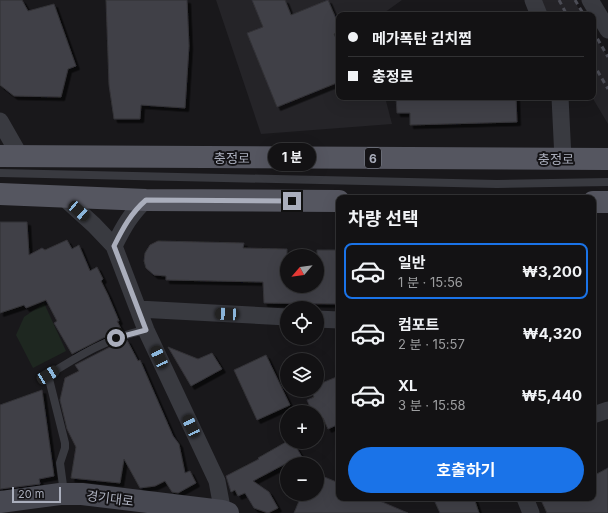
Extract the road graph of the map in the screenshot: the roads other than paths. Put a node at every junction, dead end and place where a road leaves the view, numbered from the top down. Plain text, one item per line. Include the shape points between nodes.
1 (533, 0) edge
2 (590, 0) edge
3 (538, 12) edge
4 (608, 30) edge
5 (560, 100) edge
6 (0, 121) edge
7 (10, 156) edge
8 (563, 159) junction
9 (608, 159) edge
10 (0, 173) edge
11 (608, 182) edge
12 (0, 194) edge
13 (62, 196) junction
14 (146, 200) junction
15 (336, 201) edge
16 (596, 202) edge
17 (608, 202) edge
18 (114, 246) junction
19 (138, 309) junction
20 (280, 317) edge
21 (324, 319) edge
22 (336, 320) edge
23 (146, 330) junction
24 (608, 410) edge
25 (596, 414) edge
26 (64, 494) junction
27 (526, 501) edge
28 (0, 502) edge
29 (224, 512) edge
30 (531, 513) edge

1 - 3 street
2 - 4 street
5 - 8 street
6 - 7 street
7 - 8 main road, 충정로 / 6
8 - 9 main road, 충정로 / 6
10 - 11 lane via 489,184
12 - 13 main road
13 - 14 main road
13 - 18 street
14 - 15 main road
14 - 18 street via 134,210
16 - 17 main road
18 - 19 street
19 - 20 street
19 - 23 street
21 - 22 street
23 - 26 lane via 124,335 94,348 46,376 65,443 60,462
23 - 29 street via 217,481
24 - 25 street
26 - 28 main road, 경기대로
26 - 29 main road, 경기대로 via 82,494
27 - 30 street

